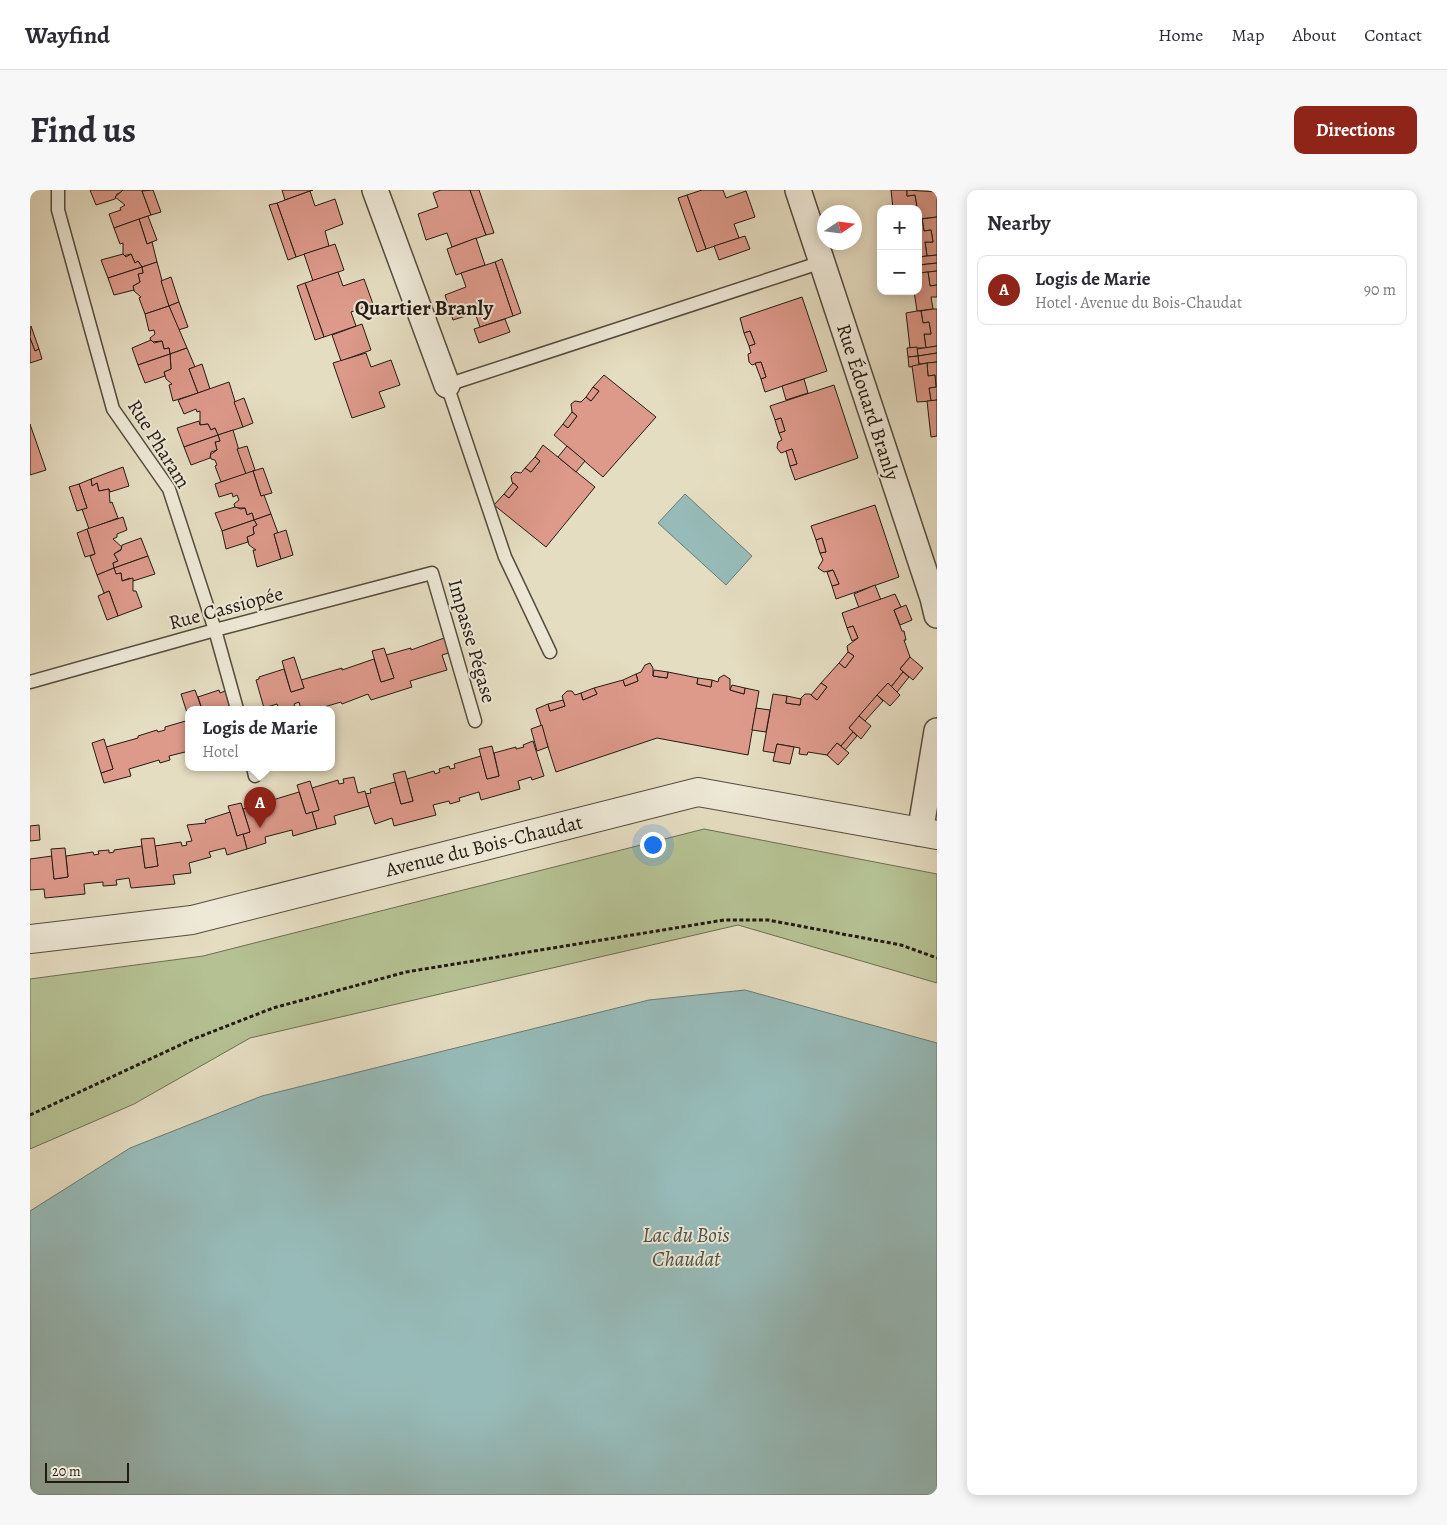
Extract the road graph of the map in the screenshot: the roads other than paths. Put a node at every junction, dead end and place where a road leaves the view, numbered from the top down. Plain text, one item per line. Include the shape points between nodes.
1 (58, 190) edge
2 (375, 190) edge
3 (798, 190) edge
4 (822, 262) junction
5 (447, 385) junction
6 (432, 573) joint
7 (936, 603) edge
8 (215, 630) junction
9 (550, 652) dead end
10 (30, 682) edge
11 (236, 706) edge
12 (475, 720) dead end
13 (937, 731) edge
14 (928, 834) edge
15 (30, 939) edge

1 - 8 lane, Rue Pharam via 58,210 113,408 169,489
2 - 5 street
3 - 4 street, Rue Édouard Branly
4 - 5 lane
4 - 7 street, Rue Édouard Branly
5 - 9 lane via 505,557
6 - 8 lane, Rue Cassiopée
6 - 12 lane, Impasse Pégase
8 - 10 lane, Rue Cassiopée
8 - 11 lane, Rue Pharam
13 - 14 street
14 - 15 street, Avenue du Bois-Chaudat via 698,792 192,920

